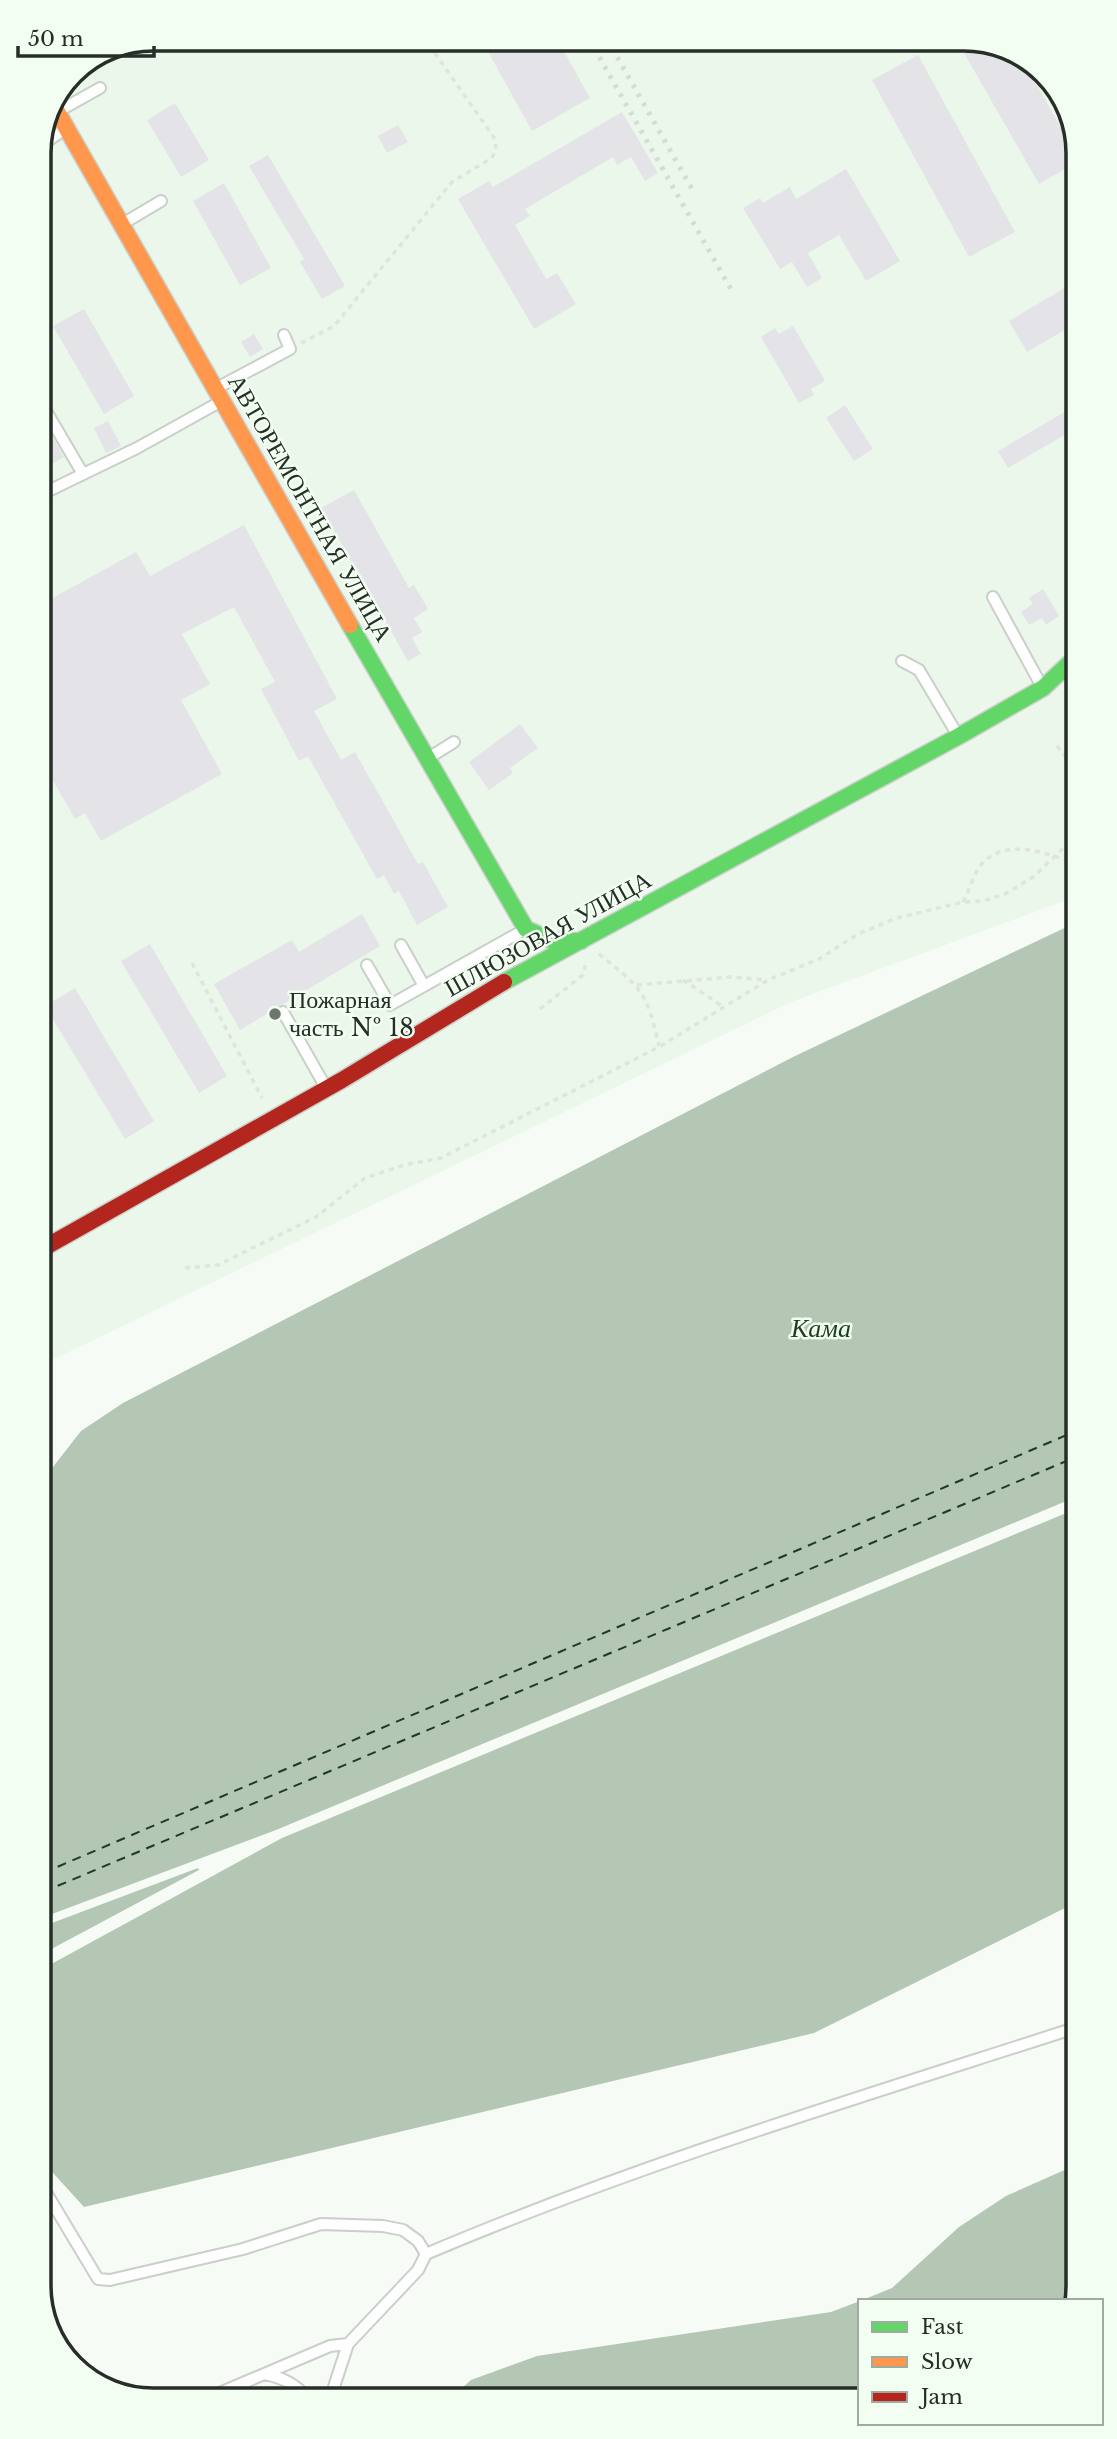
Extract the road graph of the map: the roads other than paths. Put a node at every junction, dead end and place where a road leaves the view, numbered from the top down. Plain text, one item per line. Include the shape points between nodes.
1 (100, 88) dead end
2 (61, 108) edge
3 (58, 114) edge
4 (67, 128) junction
5 (52, 138) edge
6 (161, 201) dead end
7 (122, 224) junction
8 (284, 335) dead end
9 (218, 396) junction
10 (51, 419) edge
11 (83, 474) junction
12 (51, 490) edge
13 (993, 597) dead end
14 (902, 661) dead end
15 (1066, 666) edge
16 (1043, 688) junction
17 (959, 736) junction
18 (454, 742) dead end
19 (429, 758) junction
20 (526, 929) junction
21 (585, 943) junction
22 (401, 945) dead end
23 (368, 965) dead end
24 (513, 976) junction
25 (424, 986) junction
26 (283, 1012) dead end
27 (326, 1088) junction
28 (51, 1244) edge
29 (1066, 2031) edge
30 (51, 2201) edge
31 (426, 2254) junction
32 (348, 2344) junction
33 (265, 2374) junction
34 (232, 2388) edge
35 (298, 2388) edge
36 (334, 2388) edge

1 - 2 lane
3 - 4 street, АВТОРЕМОНТНАЯ УЛИЦА
4 - 5 lane
4 - 7 street, АВТОРЕМОНТНАЯ УЛИЦА
6 - 7 lane
7 - 9 street, АВТОРЕМОНТНАЯ УЛИЦА
8 - 9 lane via 290,349
9 - 11 lane
9 - 19 street, АВТОРЕМОНТНАЯ УЛИЦА
10 - 11 lane
11 - 12 lane
13 - 16 lane
14 - 17 lane via 919,670
15 - 16 street, ШЛЮЗОВАЯ УЛИЦА
16 - 17 street, ШЛЮЗОВАЯ УЛИЦА
17 - 21 street, ШЛЮЗОВАЯ УЛИЦА
18 - 19 lane
19 - 20 street, АВТОРЕМОНТНАЯ УЛИЦА
20 - 21 street via 553,941
20 - 24 street
20 - 25 lane
21 - 24 street, ШЛЮЗОВАЯ УЛИЦА
22 - 25 lane
23 - 25 lane via 390,1005
24 - 27 street, ШЛЮЗОВАЯ УЛИЦА
26 - 27 lane
27 - 28 street, ШЛЮЗОВАЯ УЛИЦА
29 - 31 lane via 664,2160
30 - 31 lane via 98,2279 243,2249 321,2224 403,2230
31 - 32 lane via 418,2270
32 - 33 lane via 330,2346
32 - 36 lane
33 - 34 lane
33 - 35 lane

